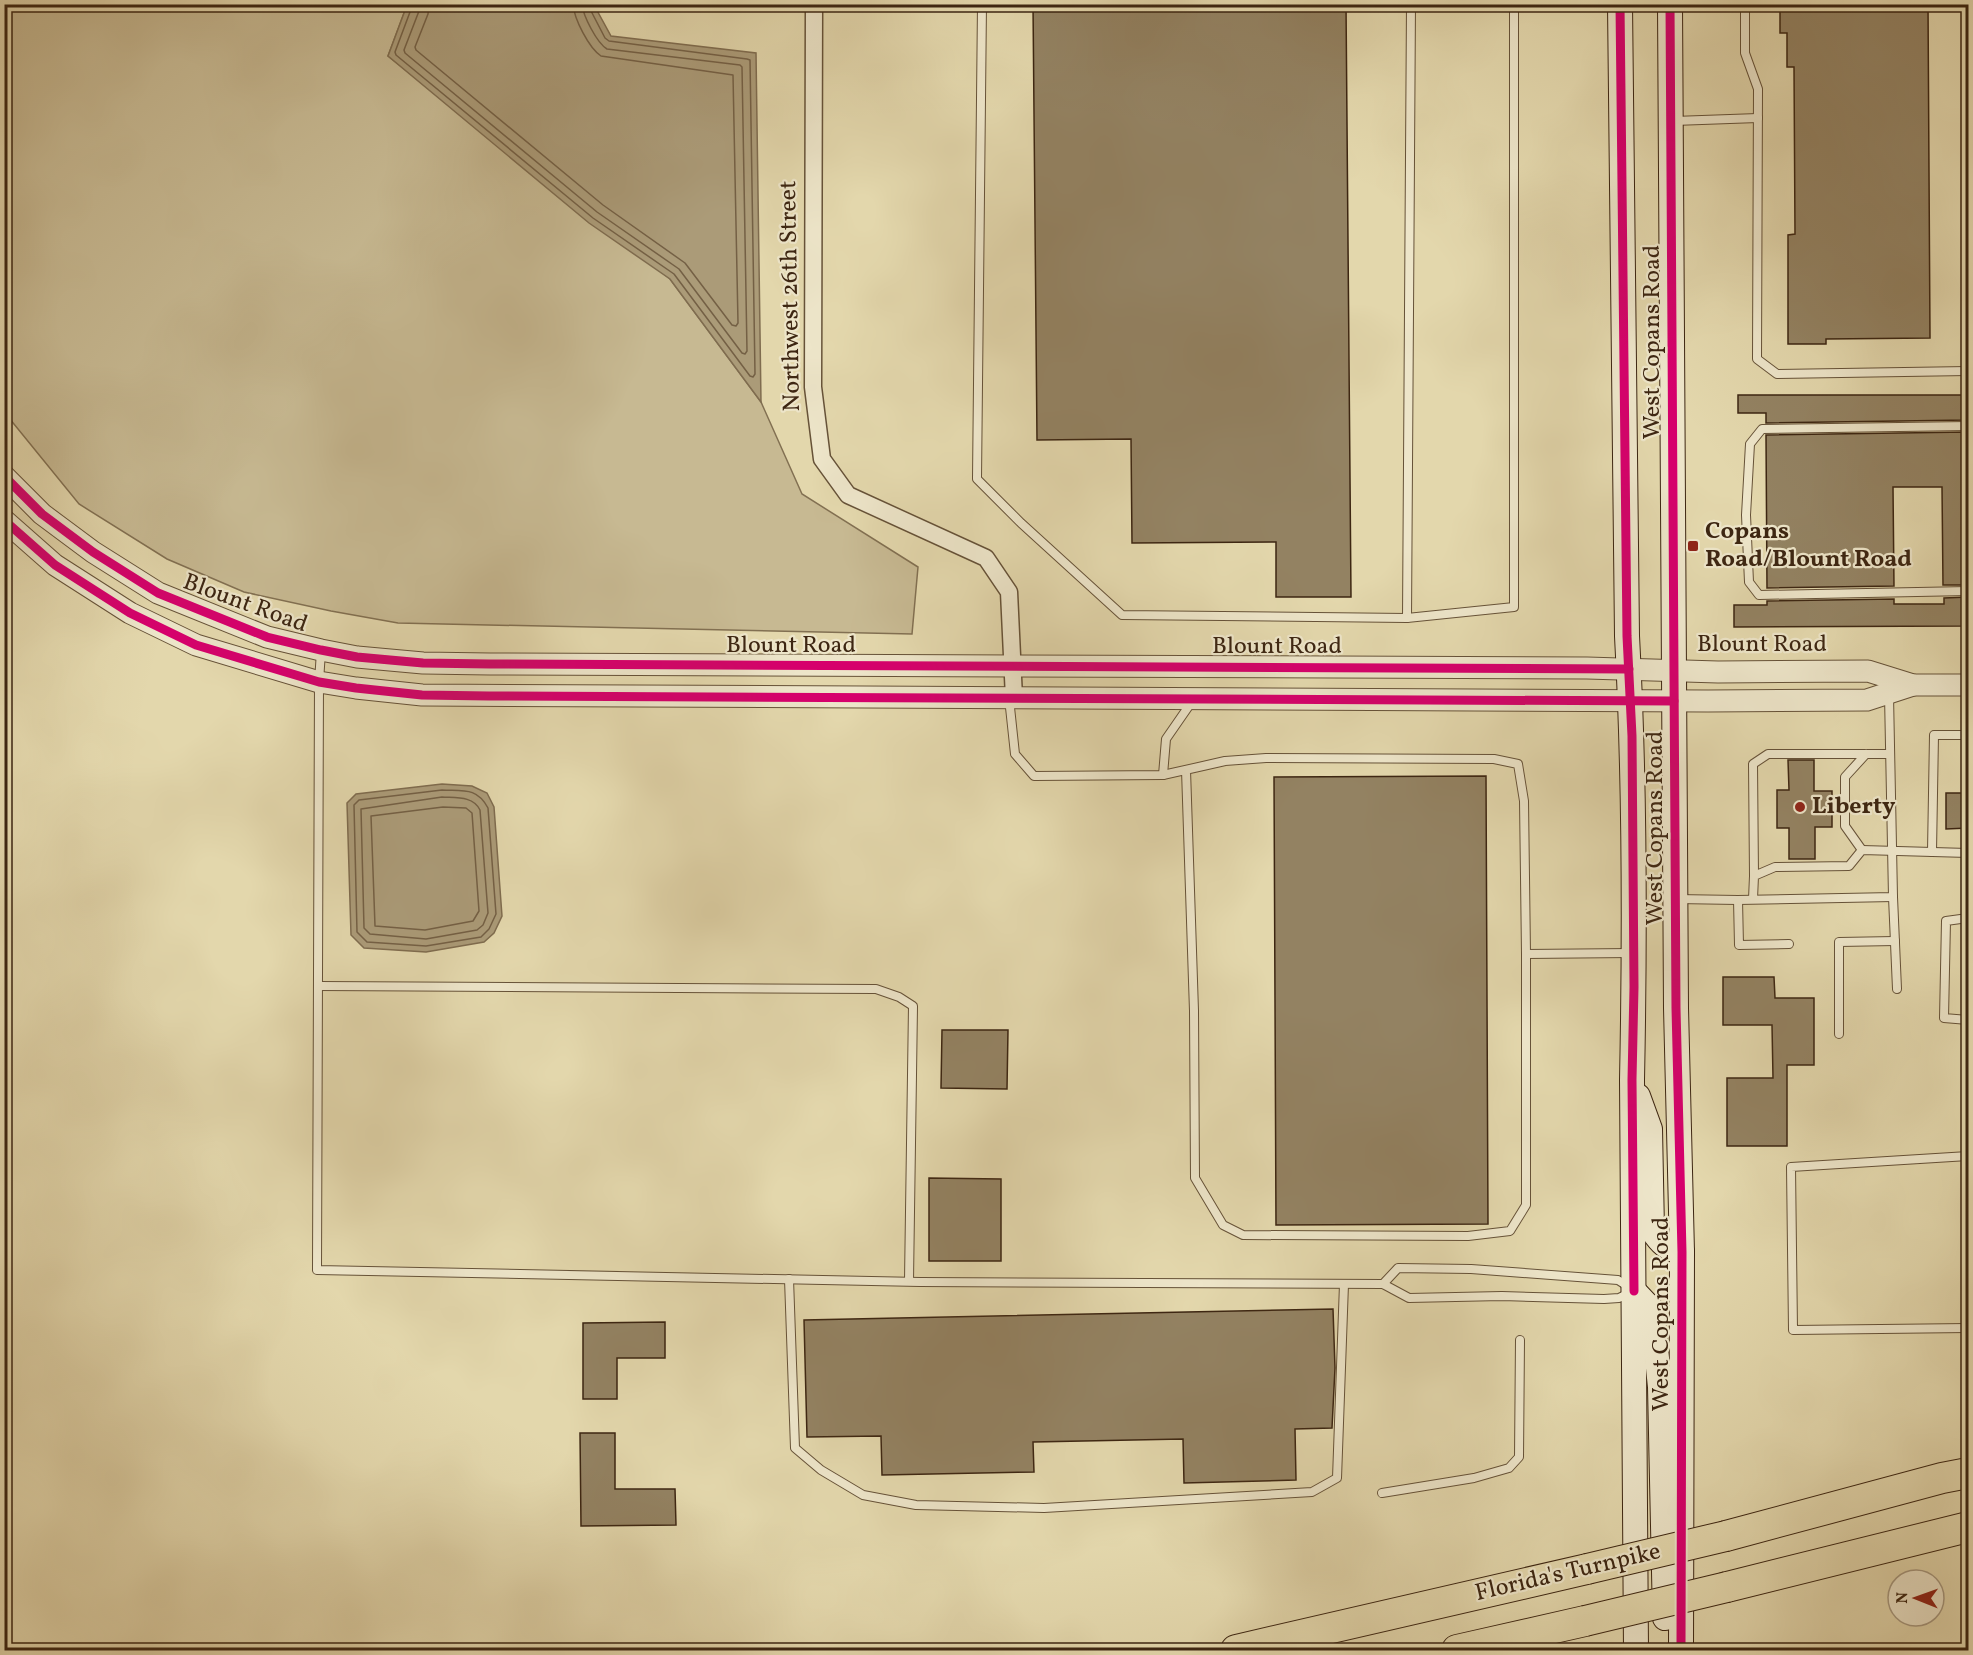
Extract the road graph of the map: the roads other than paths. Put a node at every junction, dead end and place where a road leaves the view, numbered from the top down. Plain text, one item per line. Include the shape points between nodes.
1 (814, 4) edge
2 (982, 4) edge
3 (1411, 4) edge
4 (1514, 4) edge
5 (1620, 4) edge
6 (1670, 4) edge
7 (1745, 4) edge
8 (1758, 118) junction
9 (1671, 121) junction
10 (1968, 371) edge
11 (1968, 426) edge
12 (4, 476) edge
13 (4, 520) edge
14 (1968, 591) edge
15 (1407, 618) junction
16 (321, 650) junction
17 (1012, 666) junction
18 (1629, 669) junction
19 (1674, 670) junction
20 (319, 682) junction
21 (1913, 685) junction
22 (1968, 685) edge
23 (1889, 693) junction
24 (1011, 698) junction
25 (1194, 698) junction
26 (1630, 700) junction
27 (1674, 701) junction
28 (1968, 735) edge
29 (1866, 754) junction
30 (1890, 754) junction
31 (1186, 770) junction
32 (1163, 775) junction
33 (1862, 850) junction
34 (1893, 852) junction
35 (1932, 852) junction
36 (1968, 853) edge
37 (1754, 876) junction
38 (1893, 897) junction
39 (1676, 899) junction
40 (1753, 899) junction
41 (1738, 900) junction
42 (1968, 918) edge
43 (1895, 941) junction
44 (1789, 944) dead end
45 (1633, 952) junction
46 (1526, 954) junction
47 (318, 986) junction
48 (1897, 989) dead end
49 (1968, 1020) edge
50 (1839, 1034) dead end
51 (1632, 1080) junction
52 (1968, 1156) edge
53 (1682, 1252) junction
54 (789, 1279) junction
55 (909, 1281) junction
56 (1344, 1284) junction
57 (1383, 1284) junction
58 (1634, 1291) junction
59 (1968, 1329) edge
60 (1520, 1340) dead end
61 (1968, 1473) edge
62 (1382, 1493) dead end
63 (1968, 1527) edge
64 (1236, 1650) edge
65 (1457, 1650) edge
66 (1636, 1650) edge
67 (1665, 1650) edge
68 (1681, 1650) edge

1 - 17 street, Northwest 26th Street via 813,387 822,459 848,495 986,558 1009,592
2 - 15 lane via 977,479 1122,615
3 - 15 lane
4 - 15 lane via 1514,607
5 - 18 main road, West Copans Road
6 - 9 main road, West Copans Road
7 - 8 lane via 1745,53 1758,88
8 - 9 lane
8 - 10 lane via 1757,359 1777,374
9 - 19 main road, West Copans Road
11 - 14 lane via 1762,429 1750,444 1746,516 1749,582 1759,595
12 - 16 street, Blount Road via 42,514 158,593 267,637
13 - 20 street, Blount Road via 55,565 130,613 196,645
16 - 17 street, Blount Road via 423,663
16 - 20 lane
17 - 18 street, Blount Road
17 - 24 street, Northwest 26th Street
18 - 19 street, Blount Road
18 - 26 main road, West Copans Road
19 - 21 street, Blount Road via 1868,671
19 - 27 main road, West Copans Road
20 - 24 street, Blount Road via 422,695
20 - 47 lane
21 - 22 street, Blount Road
21 - 23 street, Blount Road
23 - 27 street, Blount Road via 1867,700
23 - 30 lane
24 - 25 street, Blount Road
24 - 32 lane via 1015,754 1034,776
25 - 26 street, Blount Road
25 - 32 lane via 1166,739
26 - 27 street, Blount Road
26 - 45 main road, West Copans Road
27 - 39 main road, West Copans Road
28 - 35 lane via 1934,735
29 - 30 lane
29 - 33 lane via 1845,777 1845,826
29 - 37 lane via 1768,754 1753,764
30 - 34 lane
31 - 32 lane
31 - 46 lane via 1225,761 1266,758 1494,759 1518,764 1524,801
31 - 46 lane via 1196,1178 1223,1225 1243,1235 1468,1236 1510,1231 1526,1205
33 - 34 lane
33 - 37 lane via 1849,866 1775,867
34 - 35 lane
34 - 38 lane
35 - 36 lane
37 - 40 lane
38 - 40 lane
38 - 43 lane
39 - 41 lane
39 - 53 main road, West Copans Road
40 - 41 lane
41 - 44 lane via 1739,945
42 - 49 lane via 1946,921 1944,1018
43 - 48 lane
43 - 50 lane via 1839,942
45 - 46 lane
45 - 51 main road, West Copans Road
47 - 54 lane via 317,1270
47 - 55 lane via 876,989 899,997 913,1006
51 - 53 main road via 1650,1129 1652,1230 1662,1244
51 - 58 main road, West Copans Road
52 - 59 lane via 1791,1167 1791,1178 1793,1330
53 - 68 main road, West Copans Road
54 - 55 lane
54 - 56 lane via 795,1448 821,1470 863,1495 916,1505 1044,1508 1312,1492 1337,1478
55 - 56 lane
56 - 57 lane
57 - 58 lane via 1409,1298 1605,1299
57 - 58 lane via 1398,1268 1471,1269 1618,1280
58 - 66 main road, West Copans Road
58 - 67 main road via 1652,1310 1660,1387
60 - 62 lane via 1519,1457 1509,1468 1474,1478
61 - 64 highway, Florida's Turnpike, bridge via 1726,1536
63 - 65 highway, Florida's Turnpike, bridge

